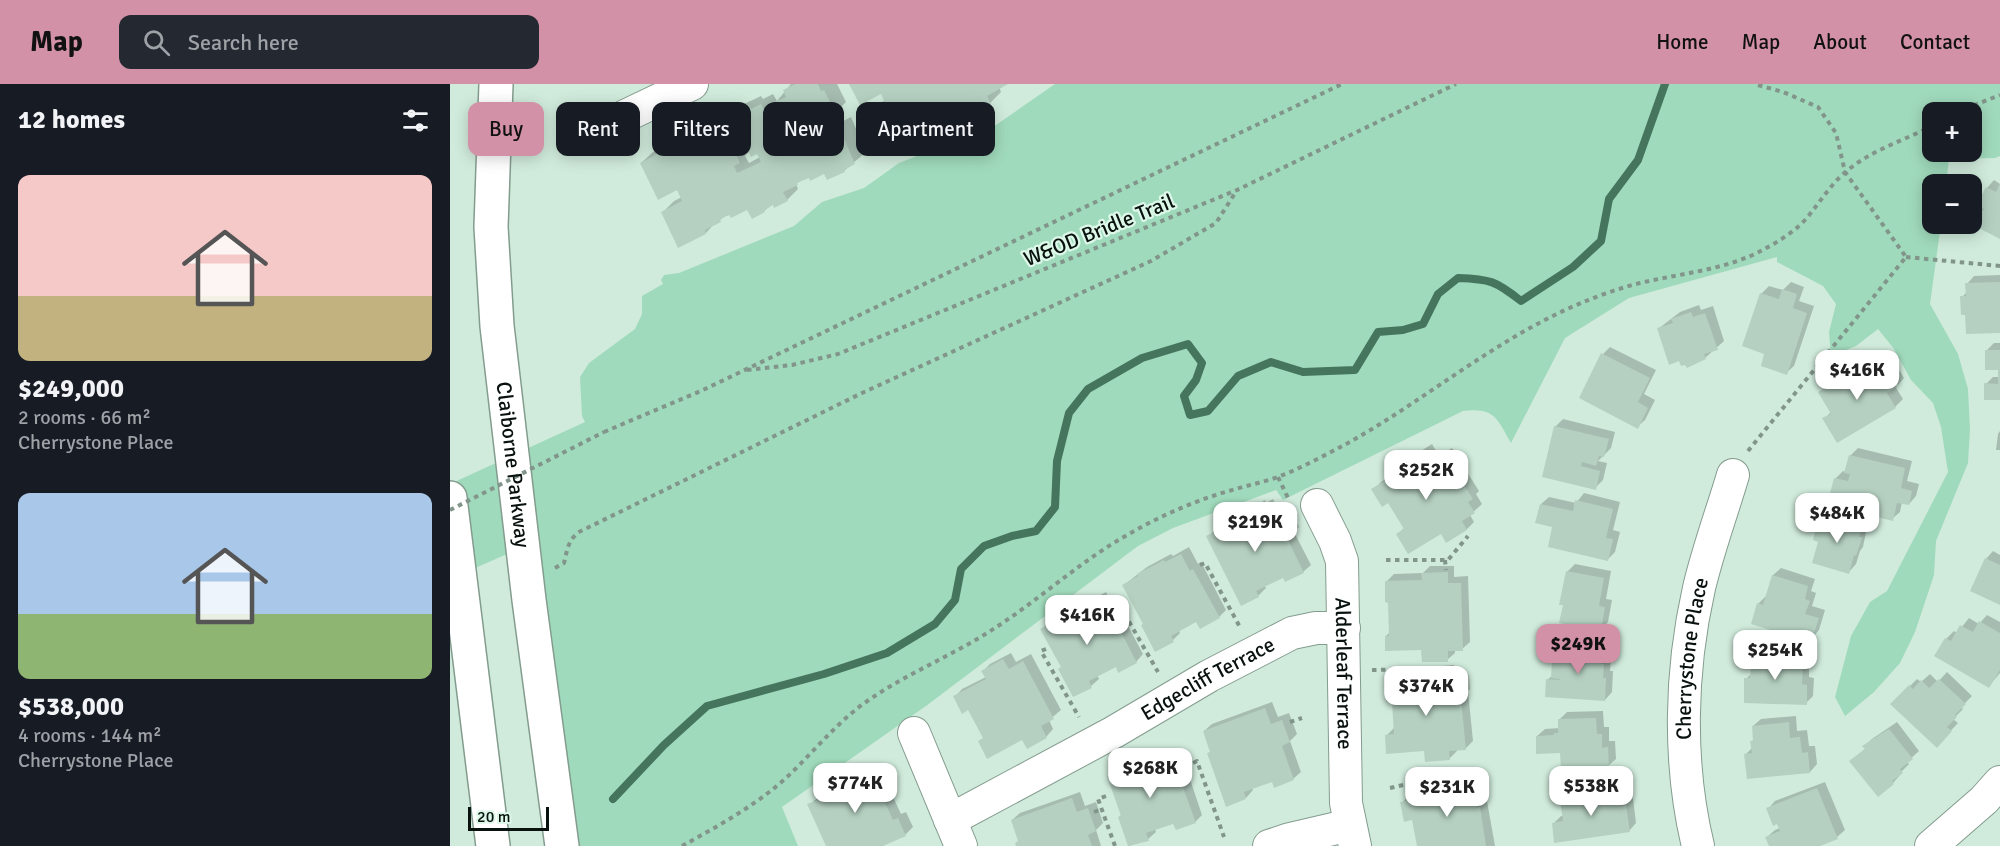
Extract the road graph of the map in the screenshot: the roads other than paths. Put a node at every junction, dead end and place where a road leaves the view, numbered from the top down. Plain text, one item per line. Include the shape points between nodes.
1 (496, 84) edge
2 (677, 87) edge
3 (640, 107) edge
4 (1733, 475) road end
5 (450, 498) edge
6 (1303, 503) road end
7 (1344, 628) junction
8 (914, 733) dead end
9 (2000, 782) edge
10 (956, 833) edge
11 (1352, 835) edge
12 (493, 846) edge
13 (562, 846) edge
14 (1269, 846) edge
15 (1698, 846) edge
16 (1931, 846) edge

1 - 13 main road, Claiborne Parkway via 491,227 497,326
2 - 3 street
4 - 15 street, Cherrystone Place via 1700,587 1690,640 1684,707 1686,769
5 - 12 main road
6 - 7 street, Alderleaf Terrace via 1335,541 1342,561
7 - 10 street, Edgecliff Terrace via 1292,633 1209,676
7 - 11 street, Alderleaf Terrace via 1346,803
8 - 10 street
9 - 16 street
11 - 14 street via 1290,839

